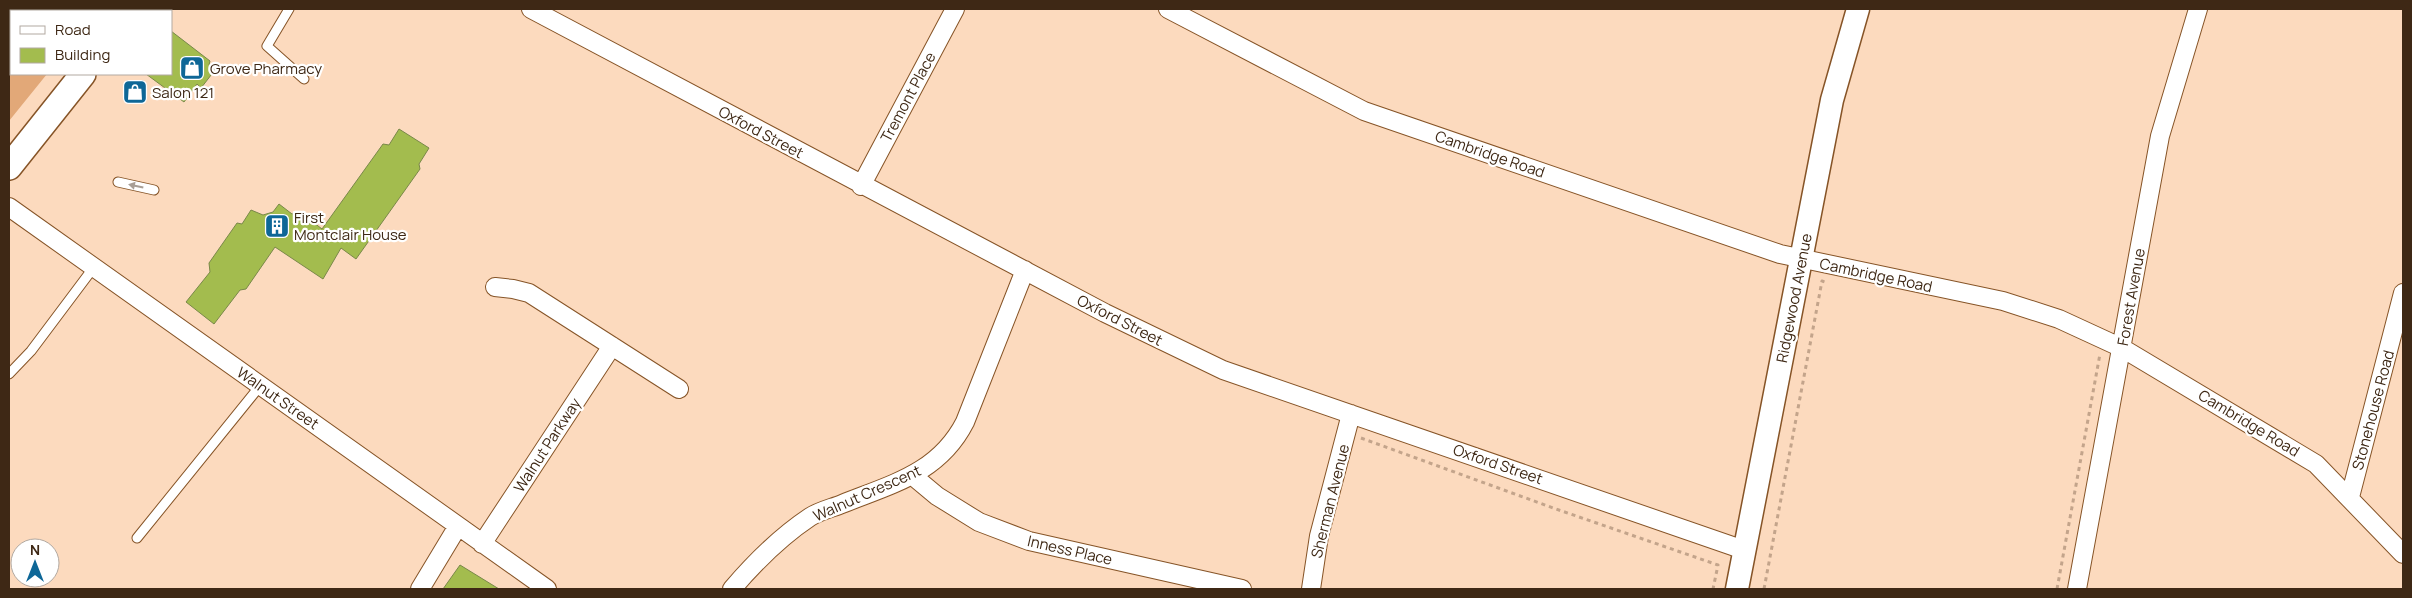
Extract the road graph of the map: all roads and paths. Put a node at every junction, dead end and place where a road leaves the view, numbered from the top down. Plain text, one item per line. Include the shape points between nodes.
1 (289, 9) edge
2 (531, 9) edge
3 (955, 9) edge
4 (1168, 9) edge
5 (1858, 9) edge
6 (2198, 9) edge
7 (82, 75) edge
8 (304, 79) dead end
9 (9, 167) edge
10 (118, 182) dead end
11 (861, 186) junction
12 (154, 190) dead end
13 (9, 207) edge
14 (1801, 260) junction
15 (94, 267) junction
16 (1025, 270) junction
17 (1831, 283) dead end
18 (495, 287) dead end
19 (2403, 293) edge
20 (612, 346) junction
21 (2122, 348) junction
22 (2092, 350) dead end
23 (9, 374) edge
24 (260, 386) junction
25 (679, 389) dead end
26 (1352, 414) junction
27 (1358, 447) dead end
28 (913, 476) junction
29 (2350, 497) junction
30 (458, 526) junction
31 (137, 538) dead end
32 (482, 544) junction
33 (1744, 550) junction
34 (2403, 554) edge
35 (420, 589) edge
36 (547, 589) edge
37 (732, 589) edge
38 (1242, 589) edge
39 (1311, 589) edge
40 (1713, 589) edge
41 (1737, 589) edge
42 (1764, 589) edge
43 (2057, 589) edge
44 (2077, 589) edge

1 - 8 lane via 267,46
2 - 11 street, Oxford Street
3 - 11 street, Tremont Place
4 - 14 street, Cambridge Road via 1364,111
5 - 14 street, Ridgewood Avenue via 1832,100
6 - 21 street, Forest Avenue via 2160,136
7 - 9 main road
12 -> 10 lane
11 - 16 street, Oxford Street
13 - 15 street, Walnut Street
14 - 21 street, Cambridge Road via 2002,301 2059,319
14 - 33 street, Ridgewood Avenue
15 - 23 lane via 31,351
15 - 24 street, Walnut Street
16 - 26 street, Oxford Street via 1223,370
16 - 28 street, Walnut Crescent via 956,441 942,456
17 - 42 path via 1822,281
18 - 20 street via 529,293
19 - 29 street, Stonehouse Road
20 - 25 street
20 - 32 street, Walnut Parkway
21 - 29 street, Cambridge Road via 2316,464
21 - 44 street, Forest Avenue
22 - 43 path via 2100,353
24 - 30 street, Walnut Street
24 - 31 lane
26 - 33 street, Oxford Street
26 - 39 street, Sherman Avenue via 1319,536
27 - 40 path via 1360,438 1718,565
28 - 37 street, Walnut Crescent via 811,516 757,560
28 - 38 street, Inness Place via 937,496 980,522 1029,541
29 - 34 street, Cambridge Road
30 - 32 street, Walnut Street
30 - 35 street
32 - 36 street, Walnut Street
33 - 41 street, Ridgewood Avenue

